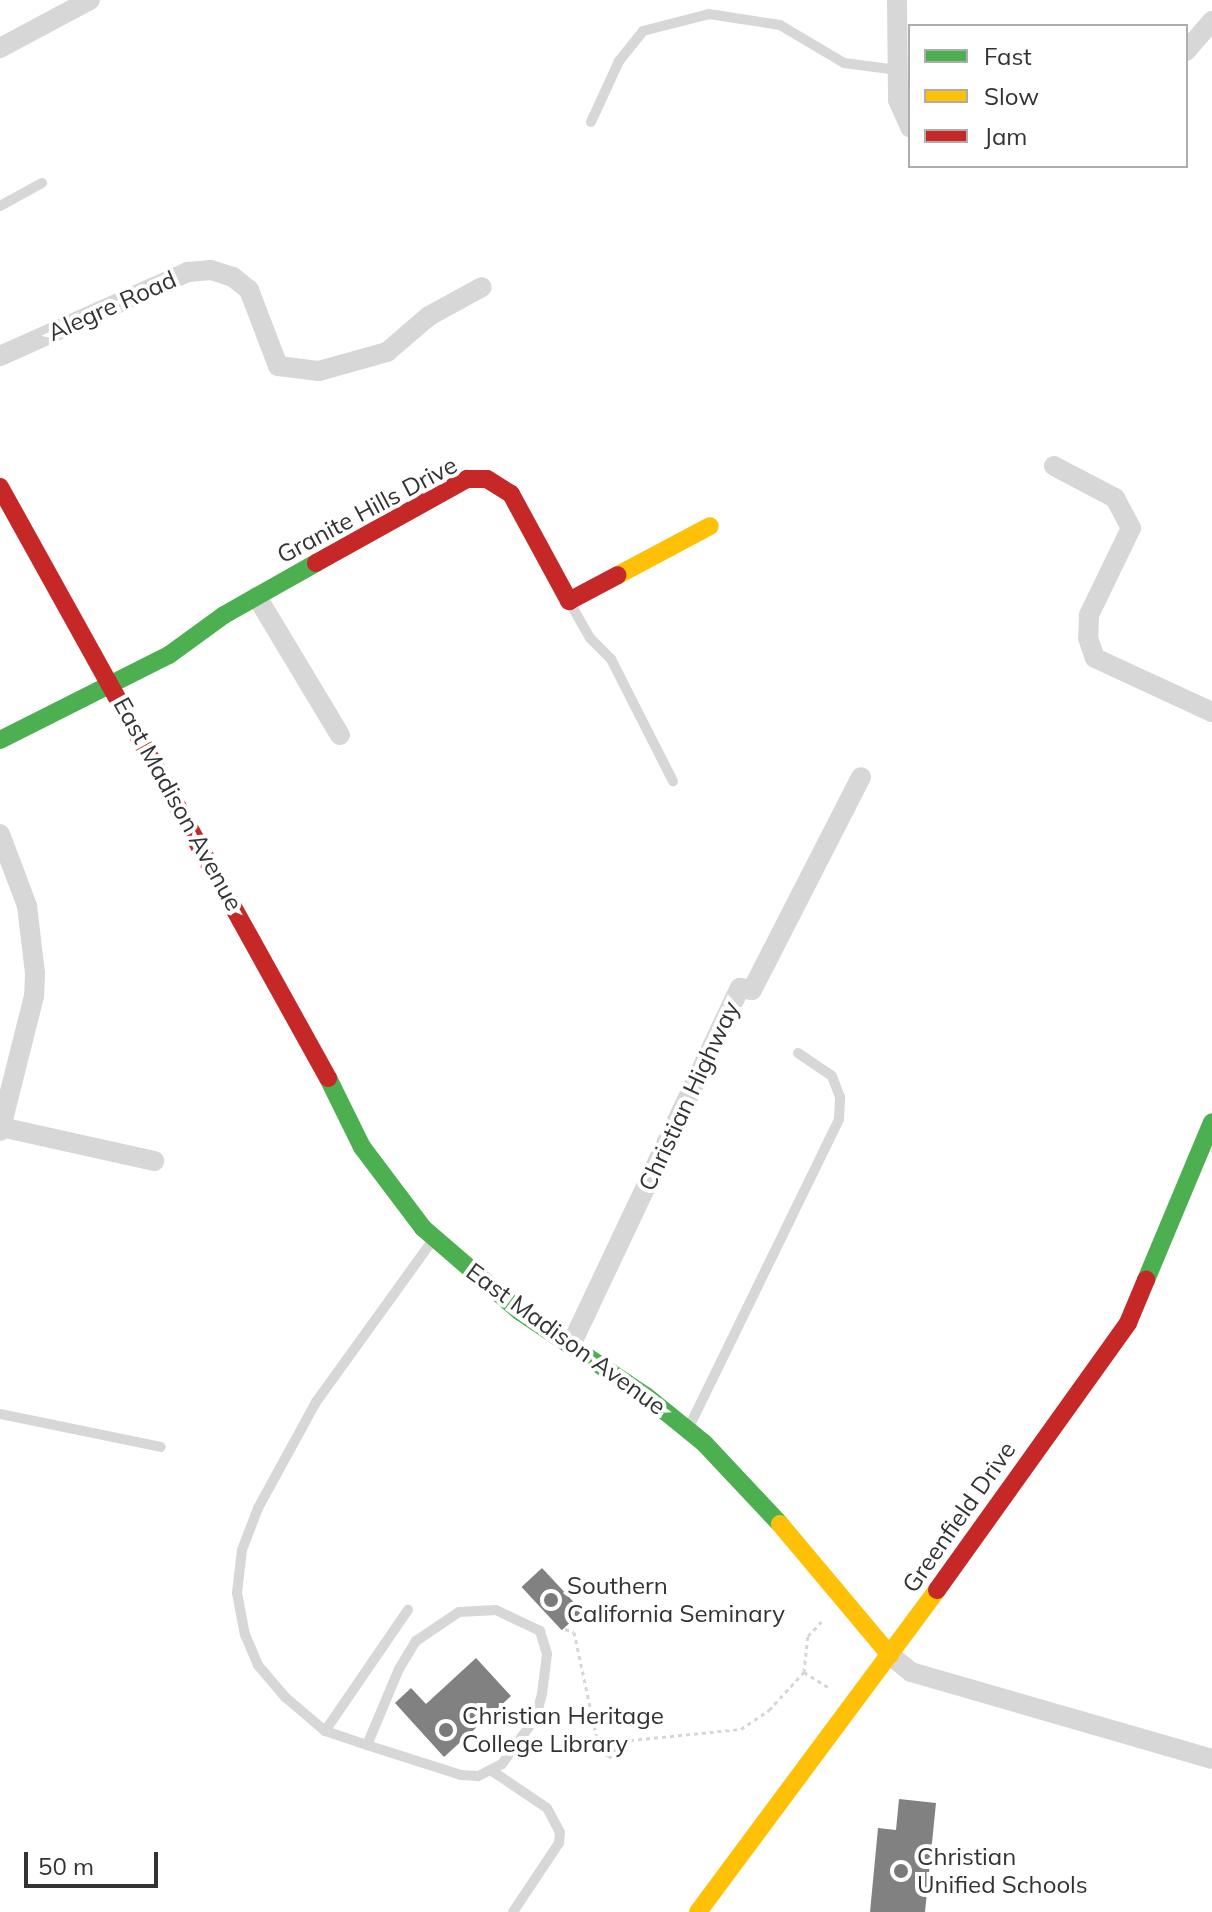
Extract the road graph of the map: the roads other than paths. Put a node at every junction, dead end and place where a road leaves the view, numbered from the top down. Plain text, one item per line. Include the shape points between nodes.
1 (90, 0) edge
2 (897, 0) edge
3 (1212, 21) edge
4 (0, 48) edge
5 (1188, 49) edge
6 (898, 70) junction
7 (591, 122) dead end
8 (908, 122) edge
9 (42, 183) dead end
10 (0, 206) edge
11 (482, 287) dead end
12 (0, 356) edge
13 (1054, 466) dead end
14 (0, 487) edge
15 (710, 526) dead end
16 (257, 597) junction
17 (569, 601) junction
18 (111, 686) junction
19 (1212, 712) edge
20 (340, 735) dead end
21 (0, 740) edge
22 (861, 777) dead end
23 (673, 781) dead end
24 (0, 834) edge
25 (798, 1053) dead end
26 (1212, 1122) edge
27 (0, 1129) edge
28 (154, 1161) dead end
29 (434, 1238) junction
30 (571, 1345) junction
31 (0, 1414) edge
32 (688, 1429) junction
33 (161, 1447) dead end
34 (408, 1610) dead end
35 (890, 1655) junction
36 (325, 1731) junction
37 (367, 1745) junction
38 (1212, 1759) edge
39 (492, 1771) junction
40 (513, 1912) edge
41 (698, 1912) edge

1 - 4 street
2 - 6 street
3 - 5 street
6 - 7 lane via 844,63 780,25 709,14 643,31 619,61
6 - 8 street via 898,100
9 - 10 lane
11 - 12 street, Alegre Road via 429,316 387,352 319,371 278,366 249,290 233,277 211,270 188,272
13 - 19 street via 1115,498 1131,528 1089,615 1087,634 1095,658
14 - 18 street, East Madison Avenue
15 - 17 street
16 - 17 street, Granite Hills Drive via 467,479 487,479 511,494
16 - 18 street, Granite Hills Drive
16 - 20 street
17 - 23 lane via 590,638 611,659
18 - 21 street, Granite Hills Drive
18 - 29 street, East Madison Avenue via 307,1034 362,1147
22 - 30 street, Christian Highway via 752,990 740,988
24 - 27 street via 27,906 35,973 34,996
25 - 32 lane via 832,1076 840,1097 839,1119
26 - 35 street, Greenfield Drive via 1200,1170 1128,1323
27 - 28 street
29 - 30 street, East Madison Avenue via 519,1311
29 - 36 lane via 316,1402 258,1508 242,1550 237,1593 245,1635 258,1665
30 - 32 street, East Madison Avenue
31 - 33 lane
32 - 35 street, East Madison Avenue via 764,1505 862,1628
34 - 36 lane
35 - 38 street, East Madison Avenue via 911,1672
35 - 41 street, Greenfield Drive
36 - 37 lane
37 - 39 lane via 461,1775
37 - 39 lane via 416,1641 459,1612 496,1610 540,1631 547,1654 536,1717
39 - 40 lane via 547,1808 560,1832 559,1843

